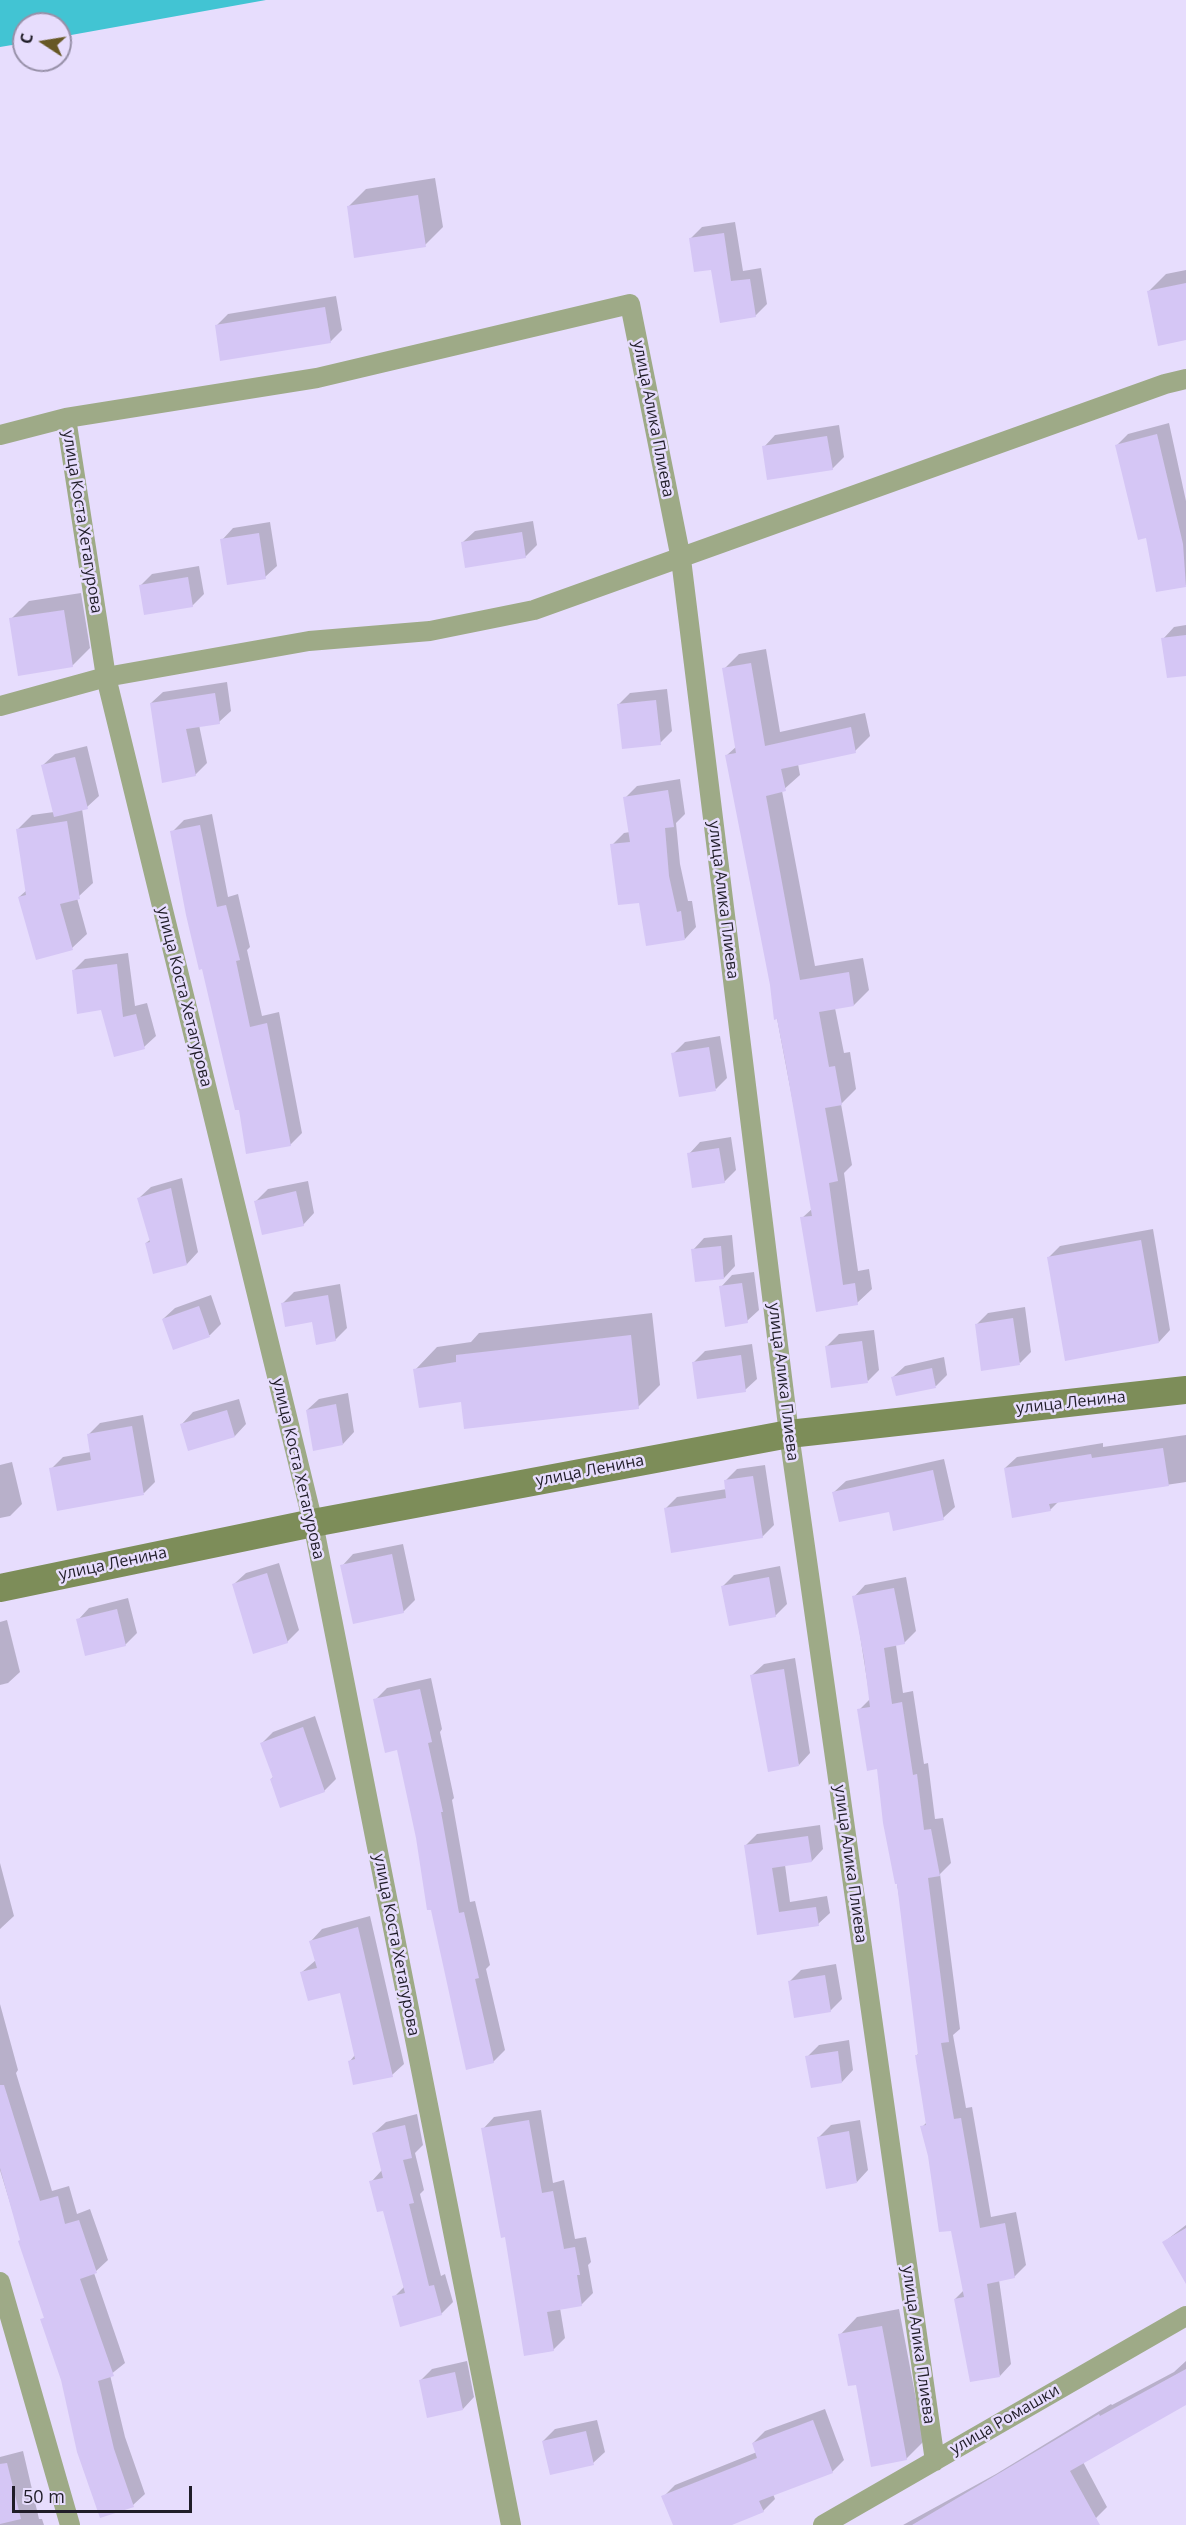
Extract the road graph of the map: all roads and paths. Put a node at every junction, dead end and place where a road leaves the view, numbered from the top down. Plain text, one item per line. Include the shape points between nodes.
1 (1186, 379) edge
2 (66, 418) junction
3 (0, 435) edge
4 (681, 559) junction
5 (106, 677) junction
6 (0, 706) edge
7 (1186, 1390) edge
8 (789, 1434) junction
9 (313, 1523) junction
10 (0, 1588) edge
11 (0, 2282) edge
12 (1186, 2316) edge
13 (934, 2461) junction
14 (70, 2525) edge
15 (511, 2525) edge
16 (824, 2525) edge

1 - 4 street
2 - 3 street
2 - 4 street, улица Алика Плиева via 317,378 630,304
2 - 5 street, улица Коста Хетагурова
4 - 5 street via 523,612 430,631 309,641
4 - 8 street, улица Алика Плиева
5 - 6 street
5 - 9 street, улица Коста Хетагурова
7 - 8 street, улица Ленина
8 - 9 street, улица Ленина
8 - 13 street, улица Алика Плиева
9 - 10 street, улица Ленина
9 - 15 street, улица Коста Хетагурова
11 - 14 street
12 - 13 street, улица Ромашки
13 - 16 street, улица Ромашки

